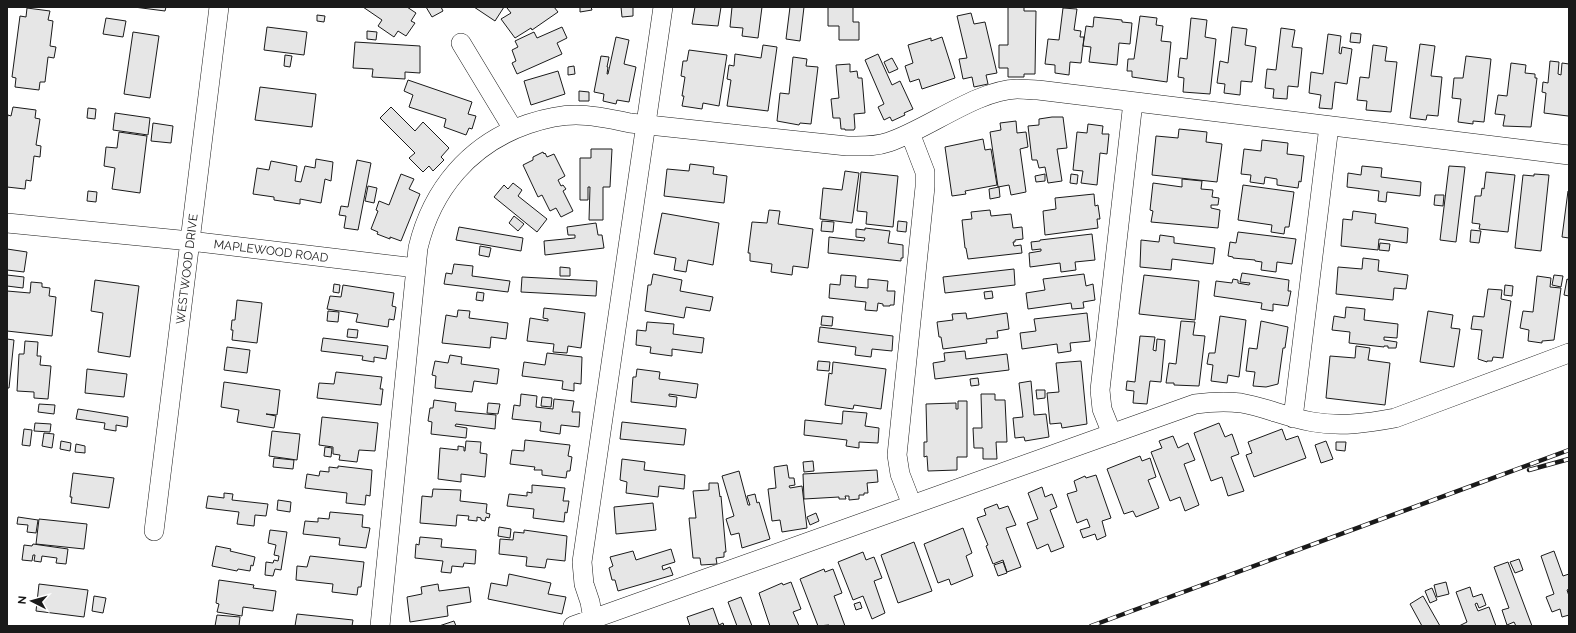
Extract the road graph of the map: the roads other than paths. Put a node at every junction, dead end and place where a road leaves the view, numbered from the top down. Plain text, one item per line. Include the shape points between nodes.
1 (219, 7) edge
2 (663, 7) edge
3 (461, 43) dead end
4 (1133, 102) junction
5 (645, 125) junction
6 (1329, 126) junction
7 (513, 129) junction
8 (910, 133) junction
9 (1569, 155) edge
10 (7, 223) edge
11 (190, 241) junction
12 (416, 268) junction
13 (1569, 353) edge
14 (1293, 418) junction
15 (1112, 434) junction
16 (912, 505) junction
17 (154, 531) dead end
18 (594, 619) junction
19 (380, 626) edge
20 (573, 626) edge

1 - 11 street, WESTWOOD DRIVE
2 - 5 street
3 - 7 street
4 - 6 street
4 - 8 street via 1016,89 994,93 977,100
4 - 15 street via 1100,390 1102,409
5 - 7 street via 575,115 545,119
5 - 8 street via 847,146 869,146
5 - 18 street via 582,562 584,584
6 - 9 street
6 - 14 street
7 - 12 street via 486,144 463,163 445,185 431,208 421,234
8 - 16 street via 925,172 897,455 900,474
10 - 11 street, MAPLEWOOD ROAD
11 - 12 street, MAPLEWOOD ROAD
11 - 17 street, WESTWOOD DRIVE
12 - 19 street
13 - 14 street via 1396,418 1335,424
14 - 15 street via 1242,403 1217,402 1195,404
15 - 16 street
16 - 18 street
18 - 20 street

